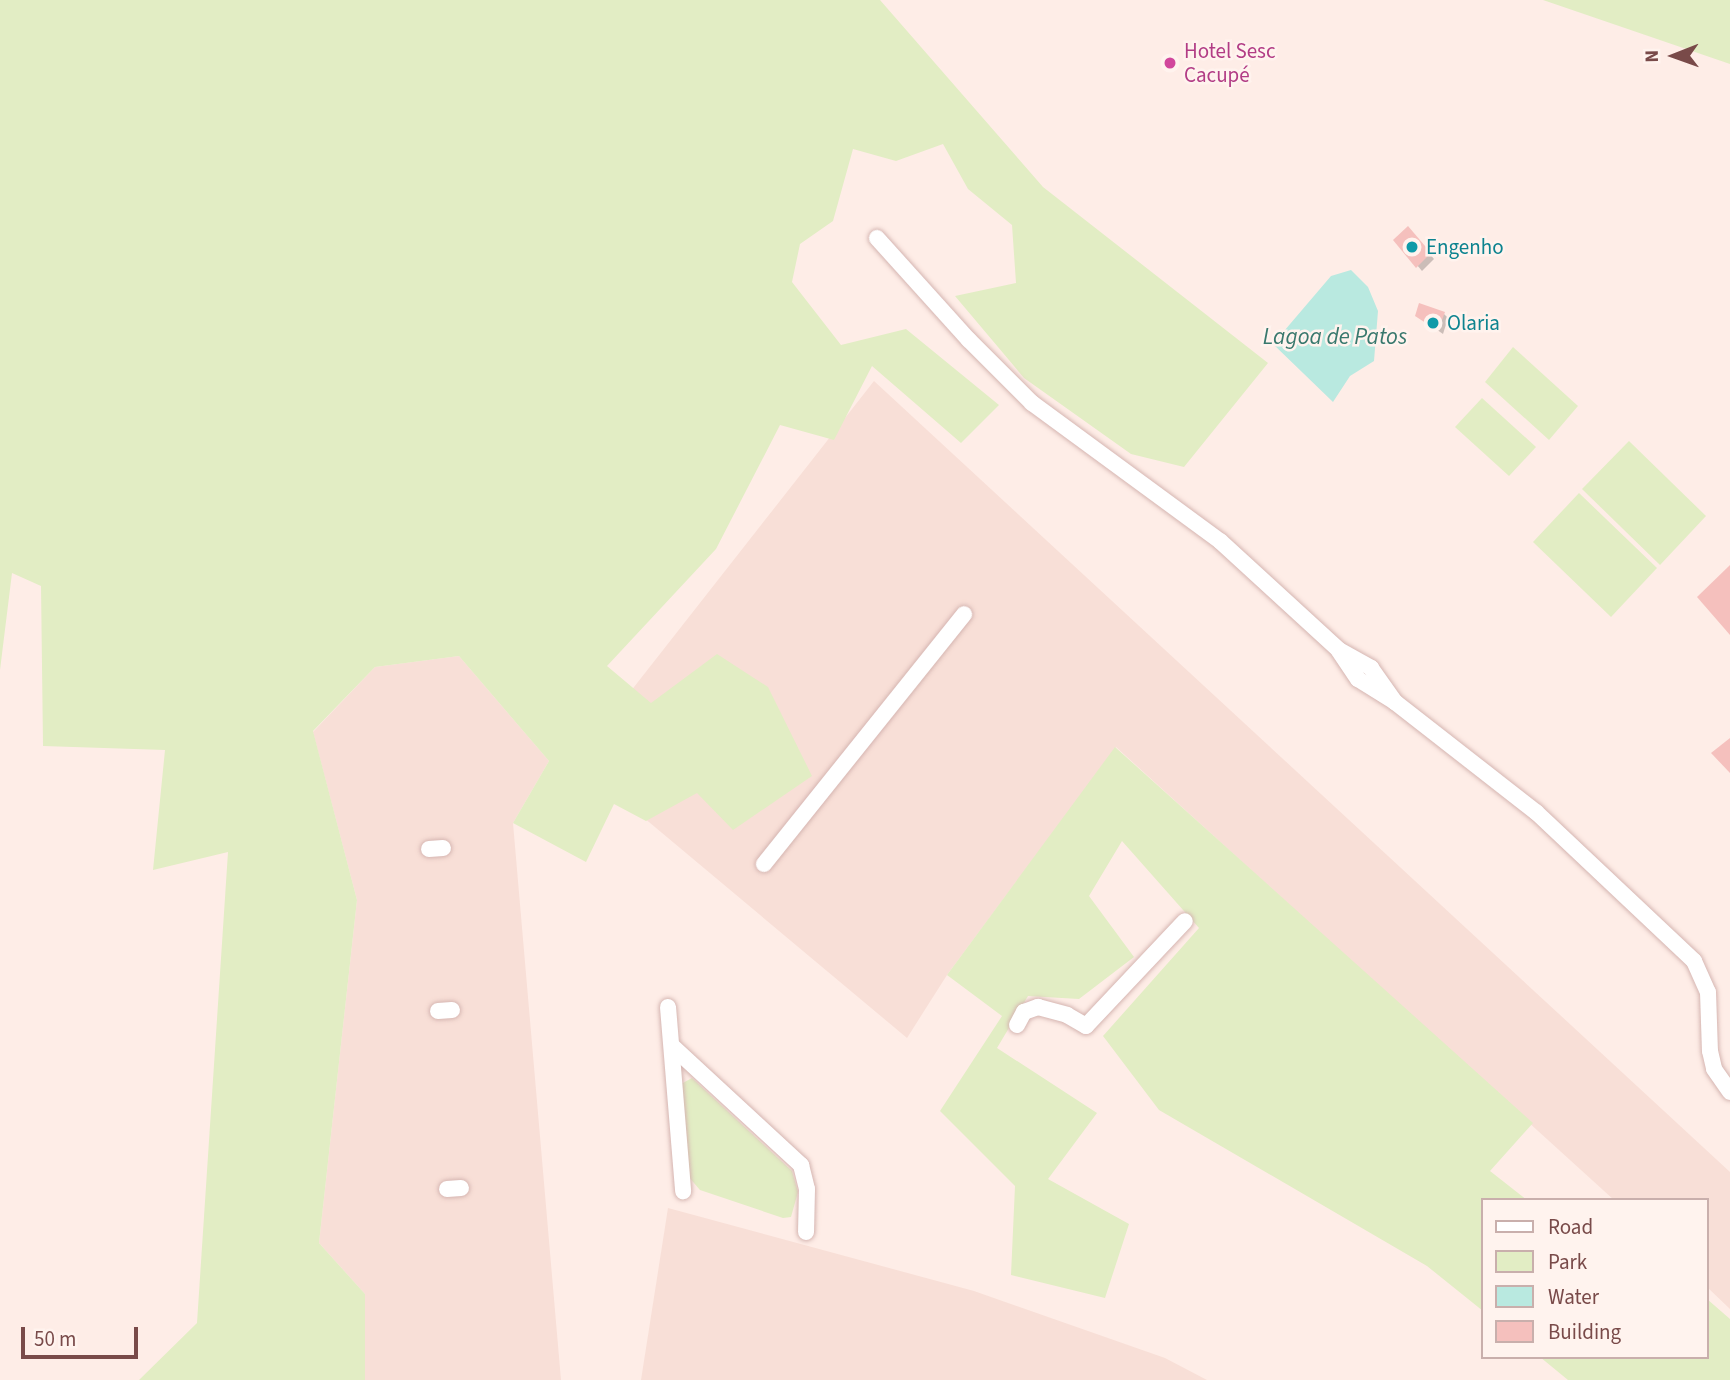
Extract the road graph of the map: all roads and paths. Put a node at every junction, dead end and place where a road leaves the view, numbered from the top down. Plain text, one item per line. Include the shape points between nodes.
1 (877, 239) dead end
2 (964, 614) dead end
3 (764, 864) dead end
4 (1185, 921) dead end
5 (668, 1007) dead end
6 (1017, 1025) dead end
7 (672, 1045) junction
8 (1730, 1092) edge
9 (683, 1191) dead end
10 (806, 1232) dead end

1 - 8 street via 977,350 1032,403 1187,514 1339,650 1358,679 1395,702 1536,812 1694,961 1705,981 1714,1069
2 - 3 street
4 - 6 street via 1086,1026 1038,1007 1024,1012
5 - 7 street
7 - 9 street
7 - 10 street via 801,1165 807,1189

